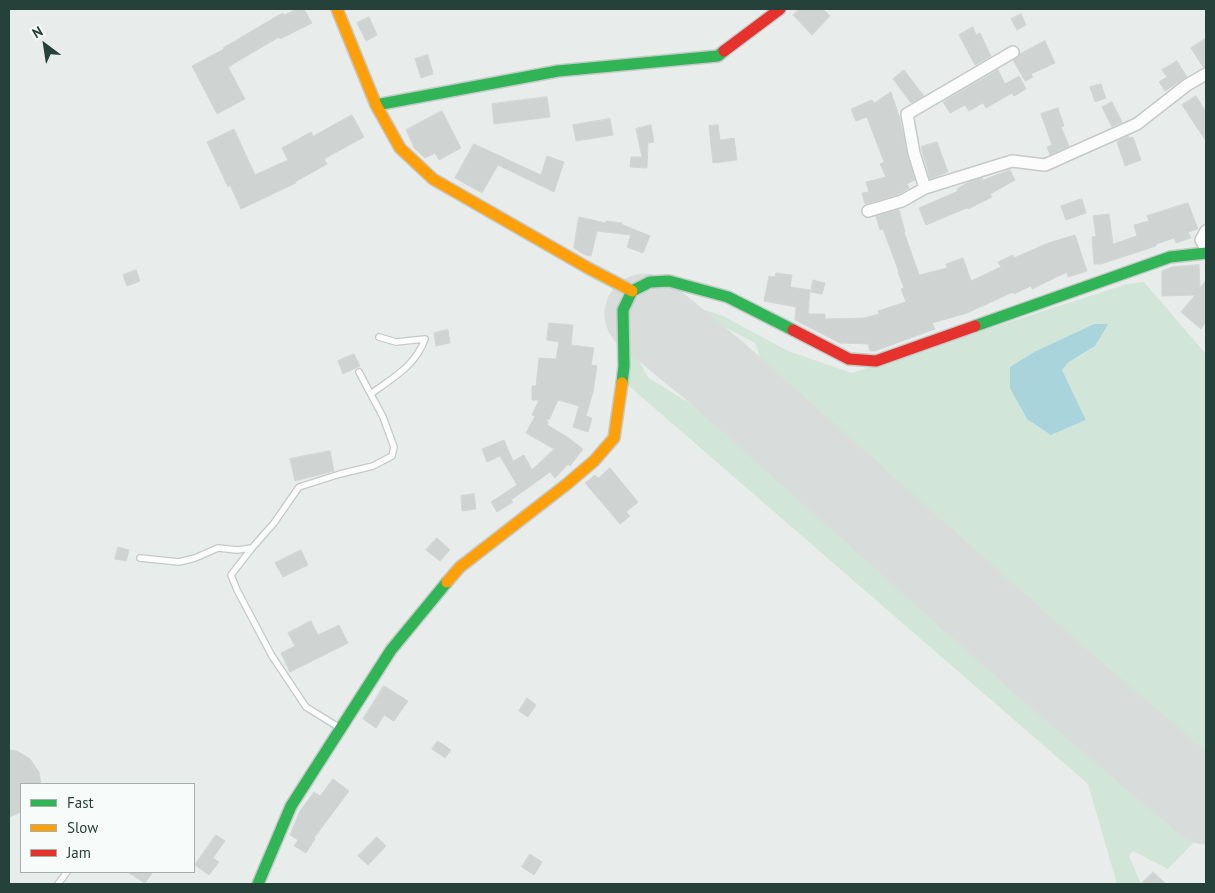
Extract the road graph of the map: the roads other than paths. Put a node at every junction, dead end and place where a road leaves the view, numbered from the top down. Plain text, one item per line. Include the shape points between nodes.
1 (337, 9) edge
2 (780, 9) edge
3 (1013, 52) dead end
4 (1206, 74) edge
5 (376, 105) junction
6 (925, 188) junction
7 (868, 211) dead end
8 (1206, 231) edge
9 (1206, 248) edge
10 (1206, 253) edge
11 (632, 291) junction
12 (379, 337) dead end
13 (359, 372) dead end
14 (372, 393) junction
15 (252, 548) junction
16 (140, 558) dead end
17 (342, 729) junction
18 (66, 873) edge
19 (58, 884) edge
20 (258, 884) edge

1 - 5 main road
2 - 5 main road via 718,56 558,71
3 - 6 street via 907,114
4 - 6 street via 1137,124 1045,165 1012,161
5 - 11 main road via 400,148 433,179
6 - 7 street via 902,201
8 - 9 street via 1201,240
10 - 11 main road via 1170,257 876,361 849,359 728,297 669,281 650,282
11 - 17 main road via 623,310 624,366 614,438 567,484 460,567 391,650
12 - 14 lane via 396,342 425,339 409,366
13 - 14 lane
14 - 15 lane via 394,447 392,456 373,466 299,487
15 - 16 lane via 218,548 179,562
15 - 17 lane via 231,575 237,590 272,656 306,707
17 - 20 main road via 291,806
18 - 19 lane

